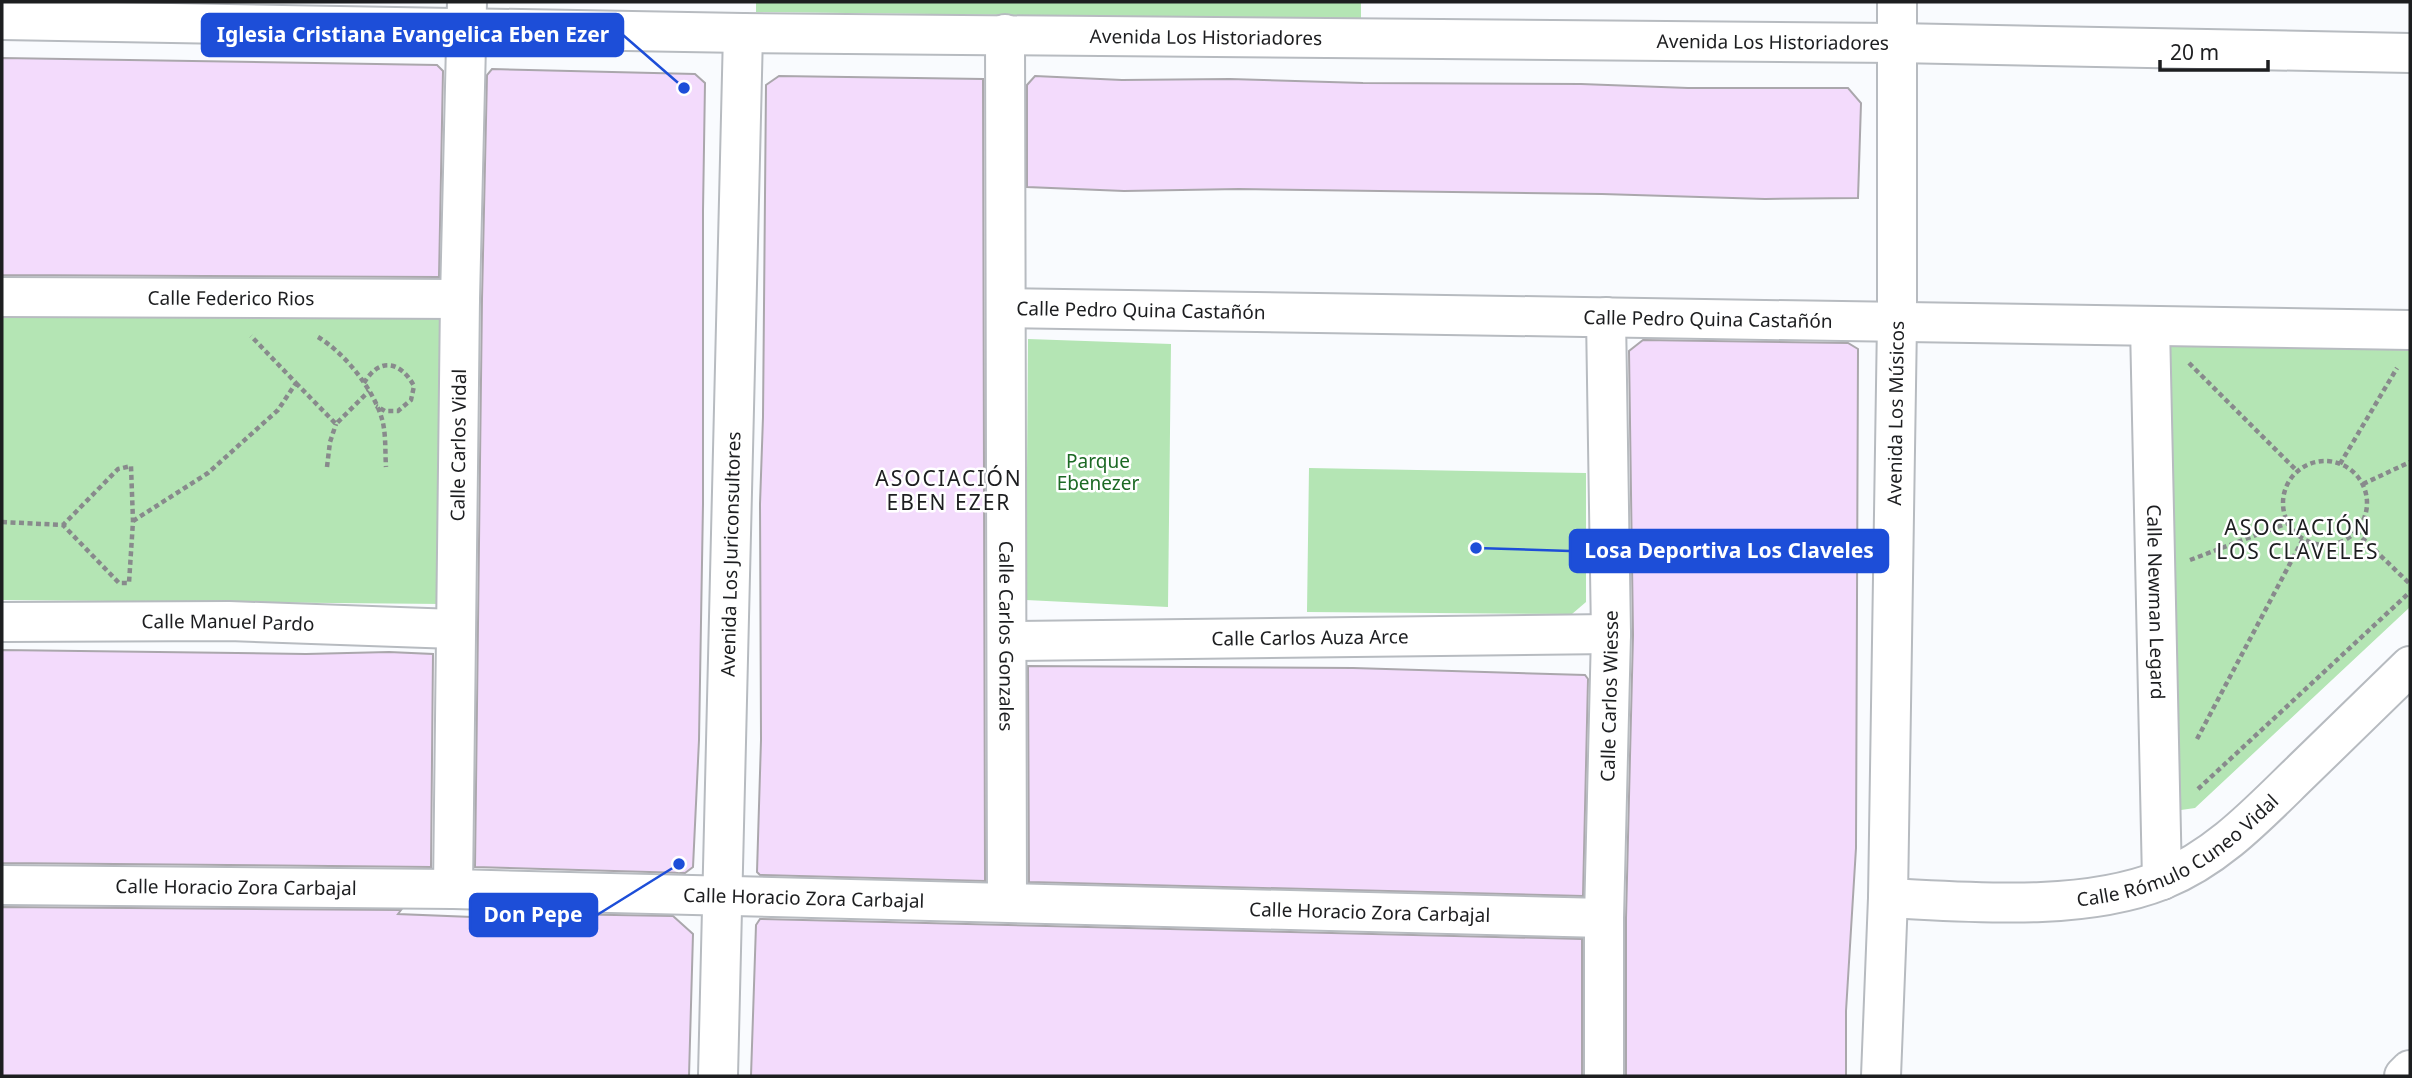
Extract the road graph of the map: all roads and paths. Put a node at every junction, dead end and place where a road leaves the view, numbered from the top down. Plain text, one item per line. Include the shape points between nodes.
1 (1897, 2) edge
2 (467, 15) edge
3 (2, 20) edge
4 (743, 33) junction
5 (1005, 34) junction
6 (1896, 43) junction
7 (2410, 53) edge
8 (2, 297) edge
9 (228, 299) junction
10 (460, 299) junction
11 (1006, 307) junction
12 (1606, 317) junction
13 (1897, 321) junction
14 (2150, 326) junction
15 (316, 335) dead end
16 (2407, 343) edge
17 (2180, 355) dead end
18 (296, 383) junction
19 (364, 383) junction
20 (369, 391) junction
21 (375, 405) junction
22 (336, 424) junction
23 (2410, 462) edge
24 (2340, 464) junction
25 (327, 467) dead end
26 (386, 467) dead end
27 (2297, 471) junction
28 (2363, 484) junction
29 (133, 521) junction
30 (2, 522) edge
31 (2288, 523) junction
32 (63, 526) junction
33 (2356, 532) junction
34 (2303, 539) junction
35 (2188, 561) dead end
36 (2410, 584) edge
37 (2410, 592) edge
38 (2, 622) edge
39 (455, 629) junction
40 (1611, 634) junction
41 (1007, 641) junction
42 (2410, 666) edge
43 (2193, 748) dead end
44 (2193, 794) dead end
45 (2162, 880) junction
46 (2, 886) edge
47 (453, 889) junction
48 (721, 895) junction
49 (1888, 898) junction
50 (1007, 902) junction
51 (1604, 918) junction
52 (2410, 1070) edge
53 (718, 1076) edge
54 (1604, 1076) edge
55 (1881, 1076) edge
56 (2404, 1076) edge

1 - 6 street, Avenida Los Músicos
2 - 3 street, Avenida Los Historiadores
2 - 4 street, Avenida Los Historiadores
2 - 10 street, Calle Carlos Vidal
4 - 5 street, Avenida Los Historiadores
4 - 48 street, Avenida Los Juriconsultores
5 - 6 street, Avenida Los Historiadores
5 - 11 street, Calle Carlos Gonzales
6 - 7 street, Avenida Los Historiadores
6 - 13 street, Avenida Los Músicos
8 - 9 street, Calle Federico Rios
9 - 10 street, Calle Federico Rios
9 - 18 path via 229,314
10 - 39 street, Calle Carlos Vidal
11 - 12 street, Calle Pedro Quina Castañón
11 - 41 street, Calle Carlos Gonzales
12 - 13 street, Calle Pedro Quina Castañón
12 - 40 street, Calle Carlos Wiesse
13 - 14 street, Calle Pedro Quina Castañón
13 - 49 street, Avenida Los Músicos
14 - 16 street, Calle Pedro Quina Castañón
14 - 45 street, Calle Newman Legard
15 - 19 path
16 - 24 path
17 - 27 path
18 - 22 path
18 - 29 path via 278,410 208,472
19 - 20 path
19 - 21 path via 376,368 389,364 406,372 414,386 411,400 398,411
20 - 21 path
20 - 22 path
21 - 26 path via 383,422
22 - 25 path
23 - 28 path
24 - 27 path via 2325,461
24 - 28 path
27 - 31 path via 2283,496
28 - 33 path via 2367,513
29 - 32 path via 131,466 118,469
29 - 32 path via 129,583 118,583
30 - 32 path
31 - 34 path
31 - 35 path
33 - 34 path via 2337,544 2323,546
33 - 36 path
34 - 43 path
37 - 44 path
38 - 39 street, Calle Manuel Pardo via 229,621
39 - 47 street, Calle Carlos Vidal
40 - 41 street, Calle Carlos Auza Arce
40 - 51 street, Calle Carlos Wiesse
41 - 50 street, Calle Carlos Gonzales
42 - 45 street, Calle Rómulo Cuneo Vidal via 2240,831 2207,857
45 - 49 street, Calle Rómulo Cuneo Vidal via 2117,892 2020,904
46 - 47 street, Calle Horacio Zora Carbajal
47 - 48 street, Calle Horacio Zora Carbajal
48 - 50 street, Calle Horacio Zora Carbajal
48 - 53 street, Avenida Los Juriconsultores
49 - 55 street, Avenida Los Músicos
50 - 51 street, Calle Horacio Zora Carbajal
51 - 54 street, Calle Carlos Wiesse
52 - 56 street

